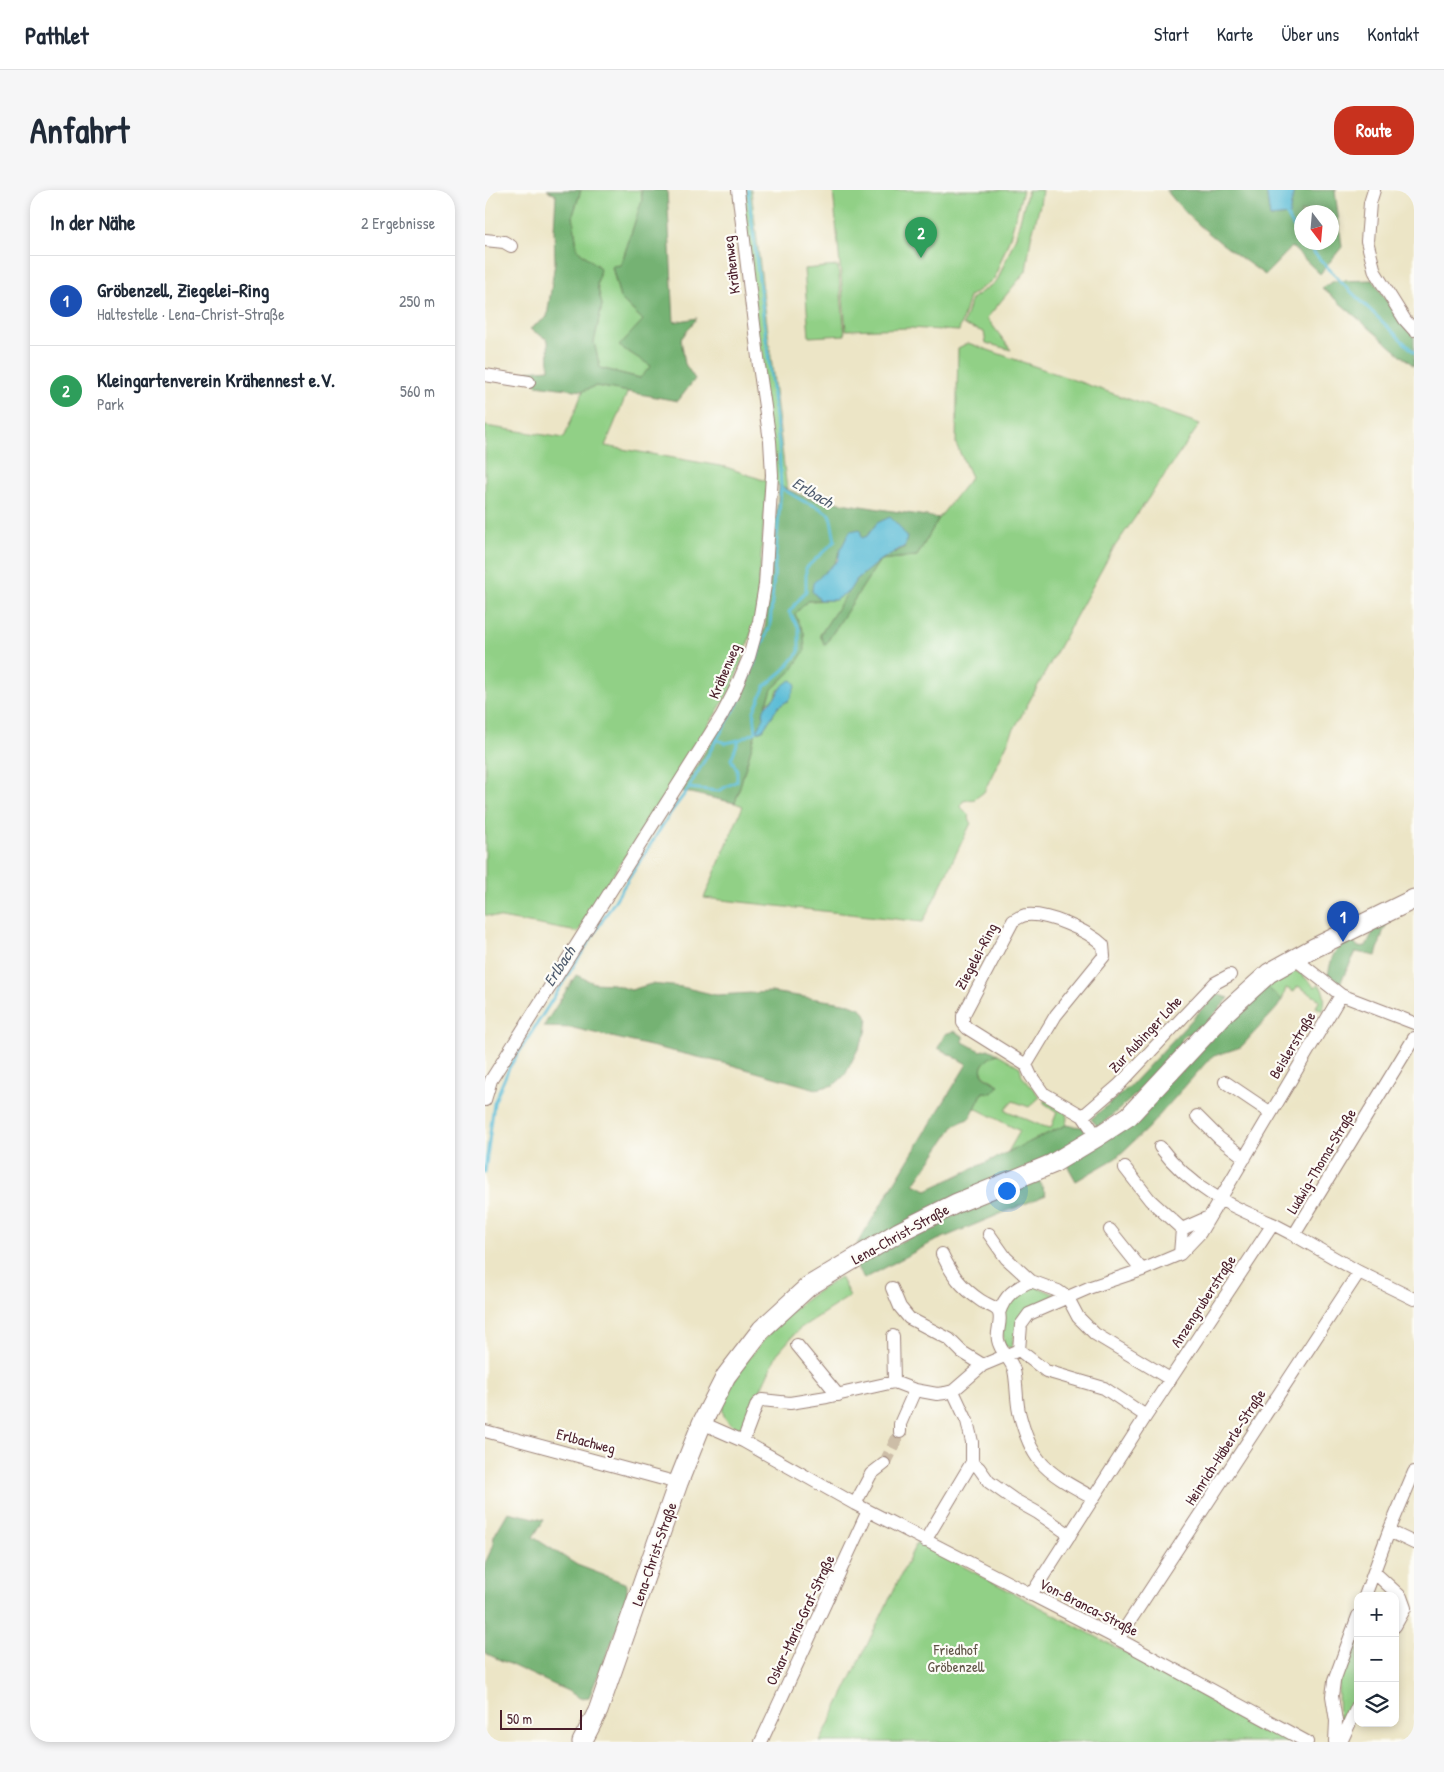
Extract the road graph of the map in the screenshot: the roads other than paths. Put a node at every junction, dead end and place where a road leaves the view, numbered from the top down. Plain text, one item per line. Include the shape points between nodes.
1 (738, 190) edge
2 (1374, 190) edge
3 (485, 240) edge
4 (511, 246) dead end
5 (1414, 330) edge
6 (485, 375) edge
7 (529, 382) dead end
8 (1414, 899) edge
9 (1295, 959) junction
10 (1230, 975) dead end
11 (1341, 995) junction
12 (1414, 1023) edge
13 (1414, 1038) edge
14 (1026, 1065) junction
15 (1225, 1082) dead end
16 (485, 1100) edge
17 (1271, 1113) junction
18 (1083, 1116) junction
19 (1197, 1116) dead end
20 (1097, 1137) junction
21 (1160, 1147) dead end
22 (1245, 1158) junction
23 (1125, 1168) dead end
24 (1219, 1200) junction
25 (1209, 1217) junction
26 (1273, 1224) junction
27 (1182, 1229) junction
28 (1110, 1230) dead end
29 (989, 1234) dead end
30 (1294, 1236) junction
31 (942, 1254) dead end
32 (1180, 1254) junction
33 (1141, 1270) junction
34 (1359, 1272) junction
35 (1031, 1282) junction
36 (891, 1288) dead end
37 (1068, 1298) junction
38 (1414, 1299) edge
39 (999, 1313) junction
40 (893, 1336) dead end
41 (797, 1345) dead end
42 (1019, 1350) junction
43 (1005, 1356) junction
44 (983, 1366) junction
45 (1170, 1379) junction
46 (893, 1382) junction
47 (915, 1390) junction
48 (953, 1391) junction
49 (838, 1395) junction
50 (1146, 1416) junction
51 (701, 1423) junction
52 (485, 1431) edge
53 (900, 1432) tunnel mouth
54 (743, 1441) junction
55 (971, 1462) junction
56 (884, 1464) tunnel mouth
57 (1414, 1472) edge
58 (678, 1483) junction
59 (1094, 1498) junction
60 (855, 1504) junction
61 (868, 1511) junction
62 (1389, 1531) junction
63 (1070, 1535) junction
64 (925, 1540) junction
65 (1414, 1543) edge
66 (1374, 1572) junction
67 (1366, 1592) edge
68 (1396, 1592) edge
69 (1031, 1595) junction
70 (1399, 1595) edge
71 (1399, 1619) edge
72 (1354, 1627) edge
73 (1118, 1639) junction
74 (1354, 1713) edge
75 (582, 1738) edge
76 (761, 1742) edge
77 (1307, 1742) edge
78 (1335, 1742) edge
79 (1341, 1742) edge

1 - 16 street, Krähenweg via 772,475 765,585 757,630 749,657 722,715 491,1080
2 - 5 street via 1367,241 1375,272
3 - 4 street
6 - 7 street
8 - 9 street, Lena-Christ-Straße
9 - 11 street
9 - 20 street, Lena-Christ-Straße via 1269,973 1227,1011 1129,1116
10 - 18 street, Zur Aubinger Lohe via 1215,983 1119,1085
11 - 12 street
11 - 17 street, Beislerstraße
13 - 30 street, Ludwig-Thoma-Straße
14 - 14 street, Ziegelei-Ring via 1056,1015 1101,961 1105,950 1098,940 1074,926 1026,915 1013,921 963,1016 967,1028
14 - 18 street, Ziegelei-Ring via 1043,1092
15 - 17 street
17 - 22 street, Beislerstraße
18 - 20 street, Ziegelei-Ring
19 - 22 street
20 - 51 street, Lena-Christ-Straße via 1052,1164 957,1203 899,1232 809,1286 762,1329 726,1376
21 - 24 street via 1183,1175
22 - 24 street, Beislerstraße
23 - 27 street via 1150,1200
24 - 25 street
24 - 26 street
25 - 27 street
25 - 32 street via 1201,1233
26 - 30 street
26 - 45 street, Anzengruberstraße
27 - 32 street
28 - 33 street
29 - 35 street via 1006,1258
30 - 34 street, Ludwig-Thoma-Straße
31 - 39 street via 962,1286
32 - 33 street
33 - 37 street
34 - 38 street, Ludwig-Thoma-Straße
34 - 73 street, Heinrich-Häberle-Straße
35 - 37 street
35 - 39 street via 1015,1288 1003,1301
36 - 44 street via 909,1318 949,1339
37 - 42 street via 1029,1314 1021,1325
37 - 45 street via 1078,1317 1095,1334
39 - 43 street via 997,1337
40 - 46 street
41 - 49 street
42 - 43 street
42 - 50 street via 1046,1370 1104,1388
43 - 44 street
43 - 59 street via 1014,1371 1019,1412 1027,1437 1040,1461 1059,1478
44 - 48 street
45 - 50 street, Anzengruberstraße
46 - 47 street
46 - 49 street
47 - 48 street via 937,1394
47 - 53 street via 900,1424
48 - 55 street via 967,1421 972,1442
49 - 54 street via 790,1403 762,1400 757,1404
50 - 59 street, Anzengruberstraße
51 - 54 street, Von-Branca-Straße
51 - 58 street, Lena-Christ-Straße
52 - 58 street, Erlbachweg
54 - 60 street, Von-Branca-Straße
55 - 63 street via 989,1482
55 - 64 street
56 - 60 street via 871,1474
57 - 62 street
58 - 75 street, Lena-Christ-Straße via 603,1696
59 - 63 street, Anzengruberstraße
60 - 61 street, Von-Branca-Straße
61 - 64 street, Von-Branca-Straße
61 - 76 street, Oskar-Maria-Graf-Straße
62 - 65 street
62 - 66 street
63 - 69 street, Anzengruberstraße
64 - 69 street, Von-Branca-Straße
66 - 67 street
66 - 68 street
69 - 73 street, Von-Branca-Straße
70 - 71 street via 1405,1608
72 - 78 street via 1334,1681
73 - 77 street, Von-Branca-Straße
74 - 79 street

